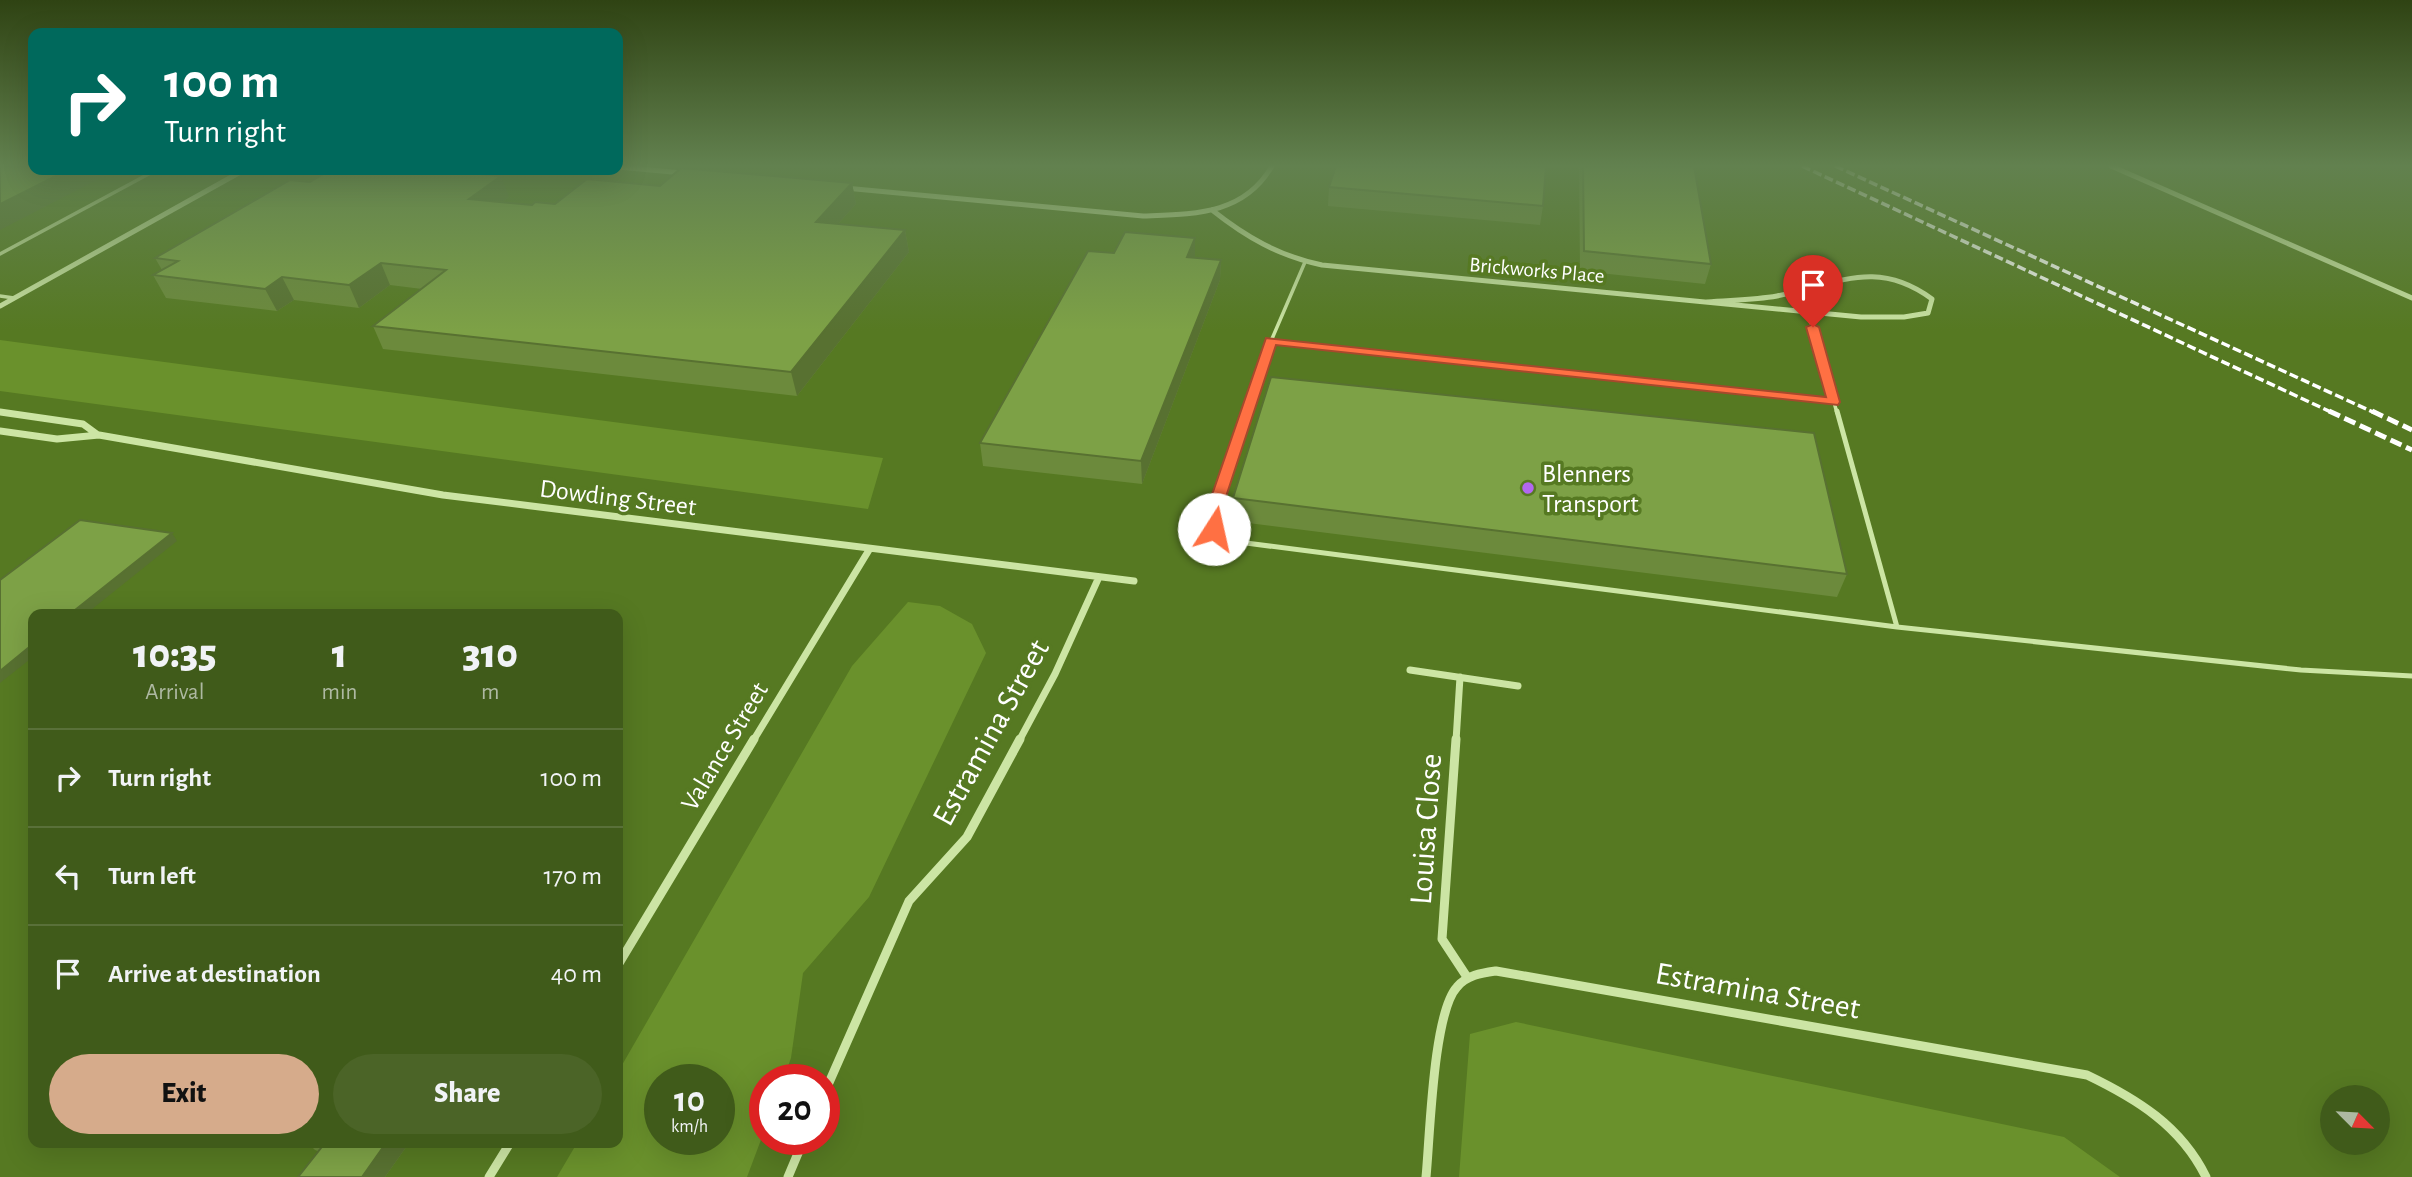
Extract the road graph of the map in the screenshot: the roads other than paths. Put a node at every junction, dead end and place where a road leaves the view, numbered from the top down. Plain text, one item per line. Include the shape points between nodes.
1 (61, 221) edge
2 (152, 221) edge
3 (1226, 221) edge
4 (2236, 221) edge
5 (0, 254) edge
6 (1306, 262) junction
7 (0, 296) edge
8 (14, 298) junction
9 (2412, 298) edge
10 (1707, 302) junction
11 (0, 306) edge
12 (1804, 311) junction
13 (1271, 341) junction
14 (1834, 402) junction
15 (0, 412) edge
16 (0, 431) edge
17 (99, 435) junction
18 (869, 550) junction
19 (1099, 577) junction
20 (1134, 581) dead end
21 (1897, 627) junction
22 (1410, 670) dead end
23 (2412, 676) edge
24 (1460, 677) junction
25 (1518, 686) dead end
26 (623, 957) edge
27 (1467, 977) junction
28 (837, 1064) edge
29 (507, 1148) edge
30 (797, 1155) edge
31 (489, 1177) edge
32 (788, 1177) edge
33 (1426, 1177) edge
34 (2206, 1177) edge

1 - 5 lane
2 - 8 street
3 - 6 street, Brickworks Place via 1276,254
4 - 9 street
6 - 10 street, Brickworks Place
6 - 13 lane
7 - 8 lane
8 - 11 street
10 - 12 street, Brickworks Place
10 - 12 street, Brickworks Place via 1772,297 1856,276 1903,280 1932,299 1928,313 1904,317
12 - 14 lane via 1813,327
13 - 14 lane
13 - 21 lane via 1212,518 1214,529 1223,536 1243,544
14 - 21 lane
15 - 17 street, Dowding Street via 83,424
16 - 17 street, Dowding Street via 57,439
17 - 18 street, Dowding Street via 443,495
18 - 19 street, Dowding Street
18 - 26 street, Valance Street
19 - 20 street, Dowding Street
19 - 28 street, Estramina Street via 1055,674 967,837 909,901
21 - 23 lane via 2301,670
22 - 24 street
24 - 25 street
24 - 27 street, Louisa Close via 1442,939
27 - 33 street via 1452,992 1444,1019
27 - 34 street, Estramina Street via 1496,971 2087,1075 2133,1097 2176,1132
29 - 31 street
30 - 32 street

